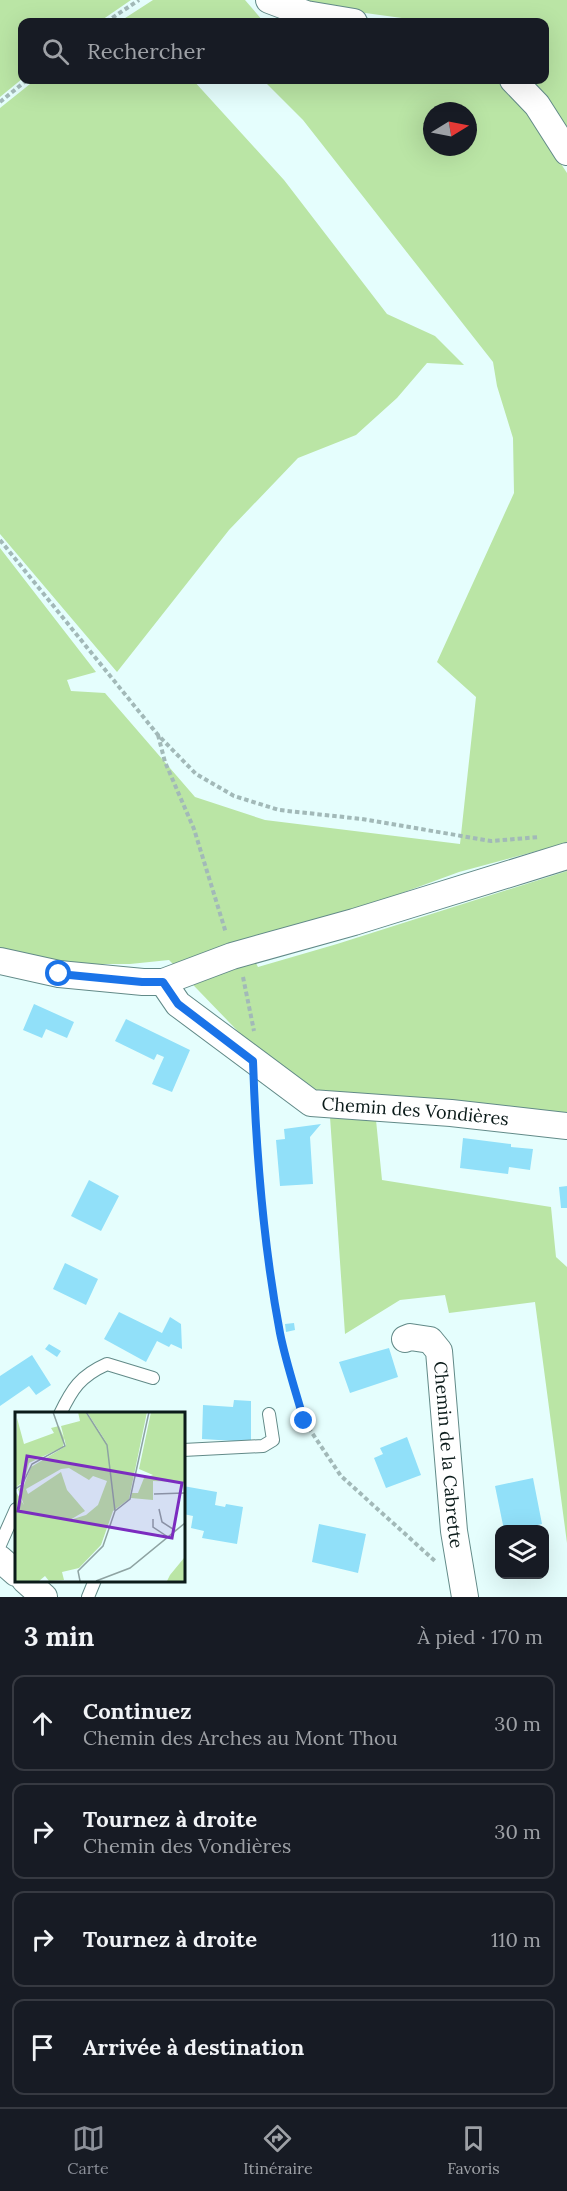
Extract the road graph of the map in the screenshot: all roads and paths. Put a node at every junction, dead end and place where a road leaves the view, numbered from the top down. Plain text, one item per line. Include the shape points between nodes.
1 (139, 0) edge
2 (269, 0) edge
3 (112, 18) edge
4 (330, 18) edge
5 (22, 84) edge
6 (517, 84) edge
7 (0, 102) edge
8 (567, 152) edge
9 (0, 540) edge
10 (158, 735) junction
11 (549, 837) dead end
12 (567, 856) edge
13 (232, 956) junction
14 (0, 961) edge
15 (163, 982) junction
16 (253, 1061) junction
17 (567, 1126) edge
18 (405, 1339) dead end
19 (153, 1378) dead end
20 (61, 1412) edge
21 (269, 1414) dead end
22 (184, 1450) edge
23 (15, 1511) edge
24 (0, 1545) edge
25 (0, 1559) edge
26 (15, 1573) edge
27 (26, 1582) edge
28 (95, 1582) edge
29 (464, 1591) edge
30 (44, 1597) edge
31 (88, 1597) edge

1 - 3 path
2 - 4 street
5 - 7 path
6 - 8 street via 537,105
9 - 10 path
10 - 11 path via 196,774 234,796 279,810 362,819 491,841
10 - 13 path via 165,762 194,829
12 - 13 street
13 - 15 street
13 - 16 path via 242,974 254,1025
14 - 15 street via 59,974
15 - 16 street, Chemin des Vondières via 178,1004
16 - 17 street, Chemin des Vondières via 311,1103
16 - 29 path via 256,1144 266,1239 280,1335 304,1421 341,1476
18 - 29 street, Chemin de la Cabrette via 430,1340 439,1351 454,1531
19 - 20 lane via 107,1364 73,1388
21 - 22 lane via 273,1440 263,1446
23 - 24 lane
25 - 26 street
27 - 30 street
28 - 31 lane

